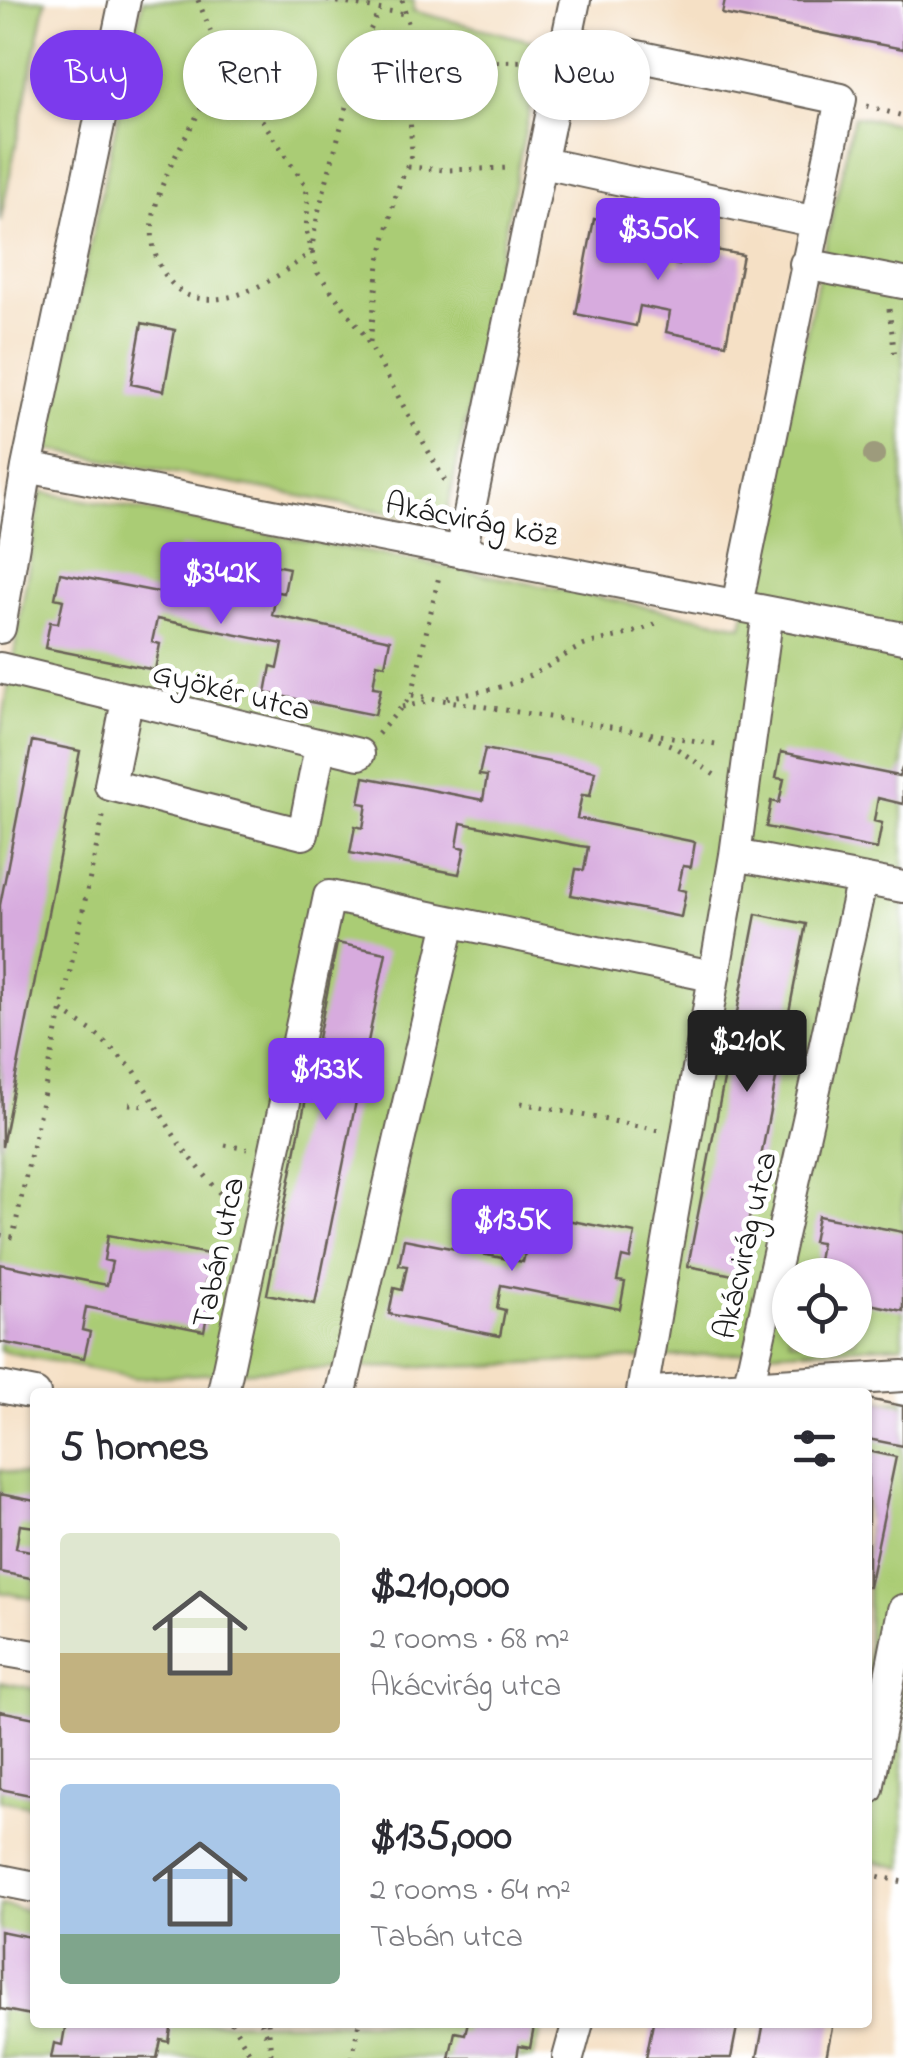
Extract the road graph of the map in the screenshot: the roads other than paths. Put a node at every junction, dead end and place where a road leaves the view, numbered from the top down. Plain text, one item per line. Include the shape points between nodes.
1 (125, 0) edge
2 (575, 0) edge
3 (568, 30) edge
4 (650, 65) edge
5 (551, 120) edge
6 (542, 167) junction
7 (816, 222) junction
8 (805, 264) junction
9 (903, 283) edge
10 (27, 468) junction
11 (458, 541) junction
12 (737, 605) junction
13 (768, 612) junction
14 (0, 628) edge
15 (903, 638) edge
16 (0, 668) edge
17 (127, 700) junction
18 (320, 747) junction
19 (359, 754) road end
20 (735, 855) junction
21 (862, 879) junction
22 (903, 887) edge
23 (450, 922) junction
24 (712, 976) junction
25 (903, 1376) edge
26 (0, 1387) edge
27 (224, 1388) edge
28 (343, 1388) edge
29 (643, 1388) edge
30 (748, 1388) edge
31 (770, 1388) edge
32 (30, 1393) edge
33 (903, 1610) edge
34 (0, 1650) edge
35 (30, 1655) edge
36 (872, 1769) edge
37 (0, 1880) edge
38 (30, 1886) edge
39 (576, 2028) edge
40 (568, 2058) edge

1 - 10 street
2 - 3 street
4 - 7 street via 841,99
5 - 6 street
6 - 7 street
6 - 11 street
7 - 8 street
8 - 9 street
8 - 12 street
10 - 11 street, Akácvirág köz
10 - 14 street
11 - 12 street, Akácvirág köz
12 - 13 street, Akácvirág köz
13 - 15 street, Akácvirág köz
13 - 20 street
16 - 17 street, Gyökér utca
17 - 18 street, Gyökér utca
17 - 18 street, Gyökér utca via 110,785 304,834
18 - 19 street, Gyökér utca
20 - 21 street
20 - 24 street
21 - 22 street
21 - 30 street, Akácvirág utca
23 - 24 street, Tabán utca
23 - 27 street, Tabán utca via 329,896
23 - 28 street
24 - 29 street
25 - 31 street
26 - 32 street
33 - 36 street
34 - 35 street
37 - 38 street
39 - 40 street

